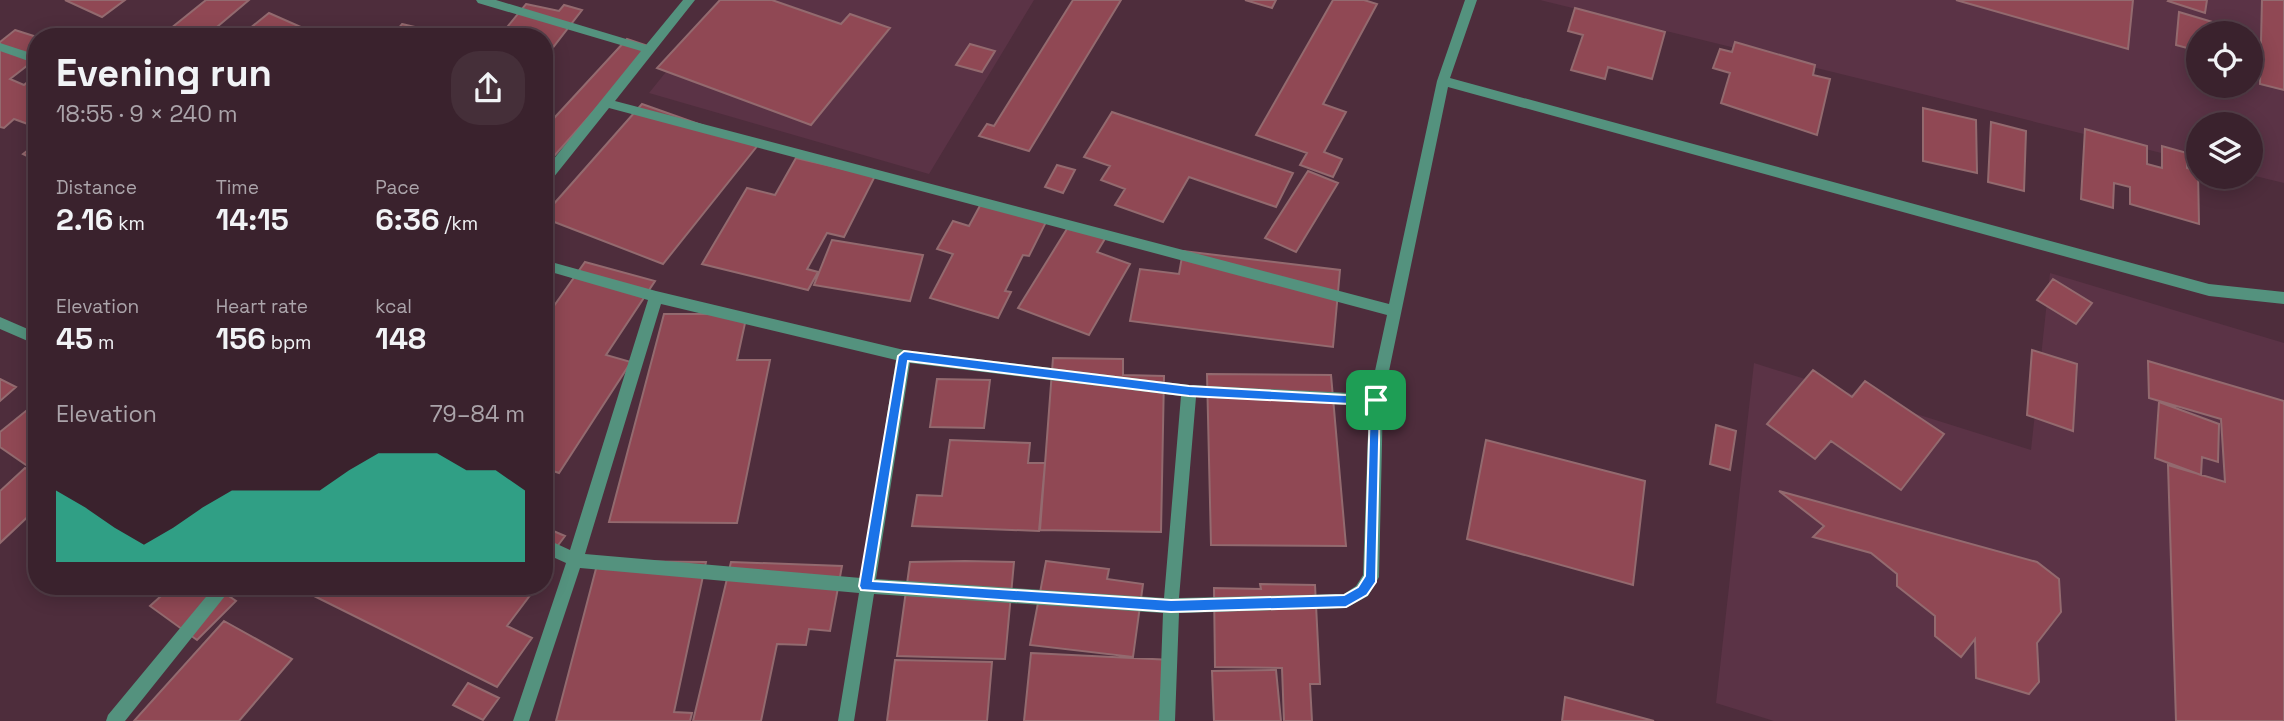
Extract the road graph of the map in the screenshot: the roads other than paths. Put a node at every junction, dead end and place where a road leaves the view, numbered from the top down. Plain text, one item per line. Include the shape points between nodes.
1 (482, 0) edge
2 (689, 0) edge
3 (1472, 0) edge
4 (0, 47) edge
5 (647, 49) junction
6 (28, 57) edge
7 (1443, 80) junction
8 (605, 103) junction
9 (553, 169) edge
10 (553, 268) edge
11 (656, 297) junction
12 (2284, 298) edge
13 (1394, 311) junction
14 (0, 323) edge
15 (28, 335) edge
16 (904, 356) junction
17 (1189, 391) junction
18 (1376, 400) junction
19 (553, 549) edge
20 (575, 560) junction
21 (865, 586) junction
22 (218, 595) edge
23 (1171, 606) junction
24 (114, 721) edge
25 (520, 721) edge
26 (846, 721) edge
27 (1167, 721) edge

1 - 5 street
2 - 5 street
3 - 7 street
4 - 6 street
5 - 8 street
7 - 12 street via 2208,290
7 - 13 street
8 - 9 street
8 - 13 street
10 - 11 street
11 - 16 street
11 - 20 street
13 - 18 street
14 - 15 street
16 - 17 street
16 - 21 street
17 - 18 street
17 - 23 street
18 - 23 street via 1371,577 1362,591 1346,601
19 - 20 street
20 - 21 street
20 - 25 street
21 - 23 street
21 - 26 street
22 - 24 street
23 - 27 street

